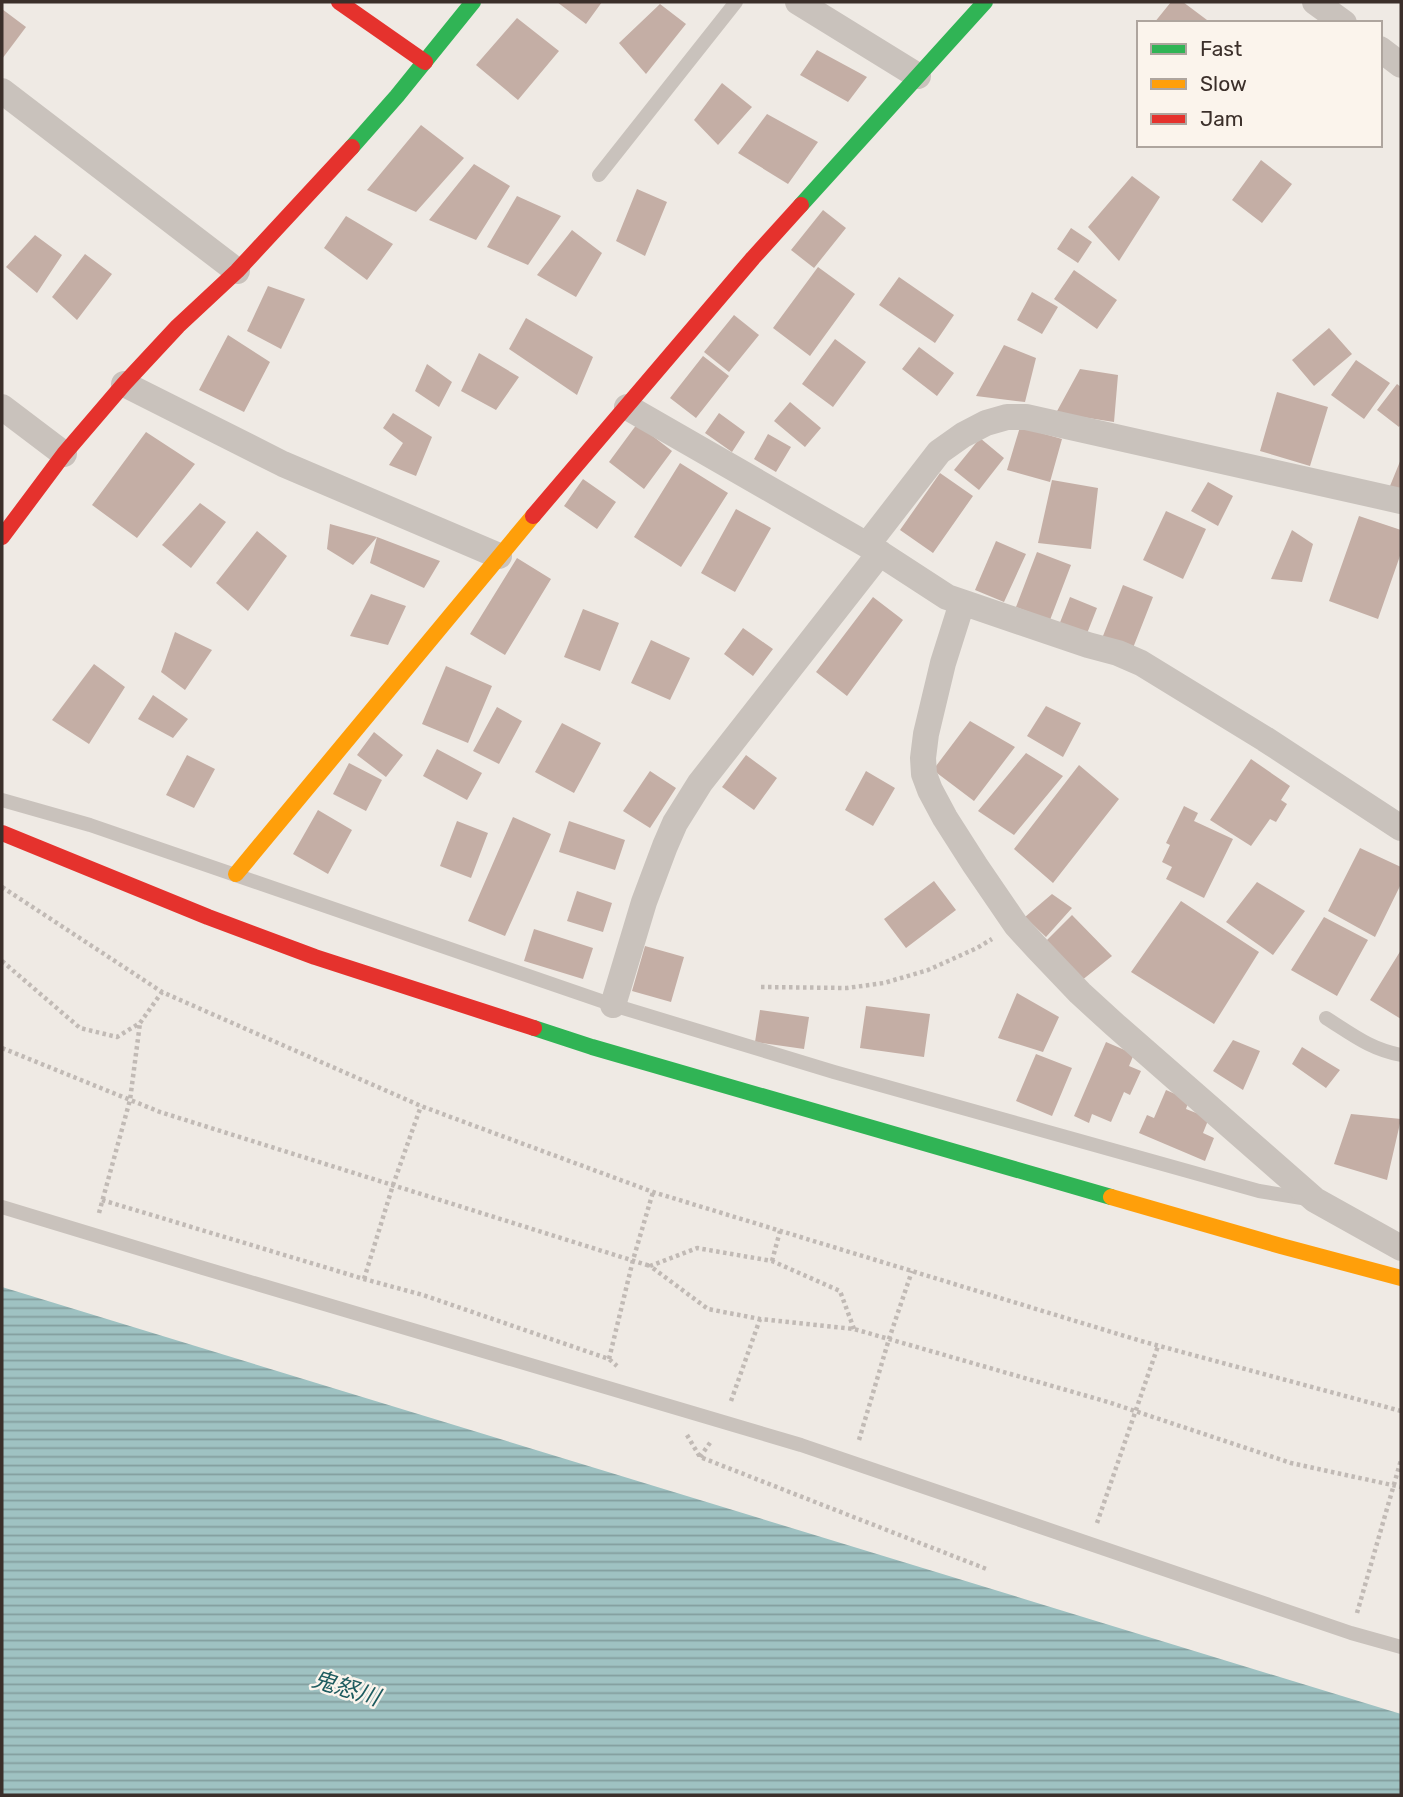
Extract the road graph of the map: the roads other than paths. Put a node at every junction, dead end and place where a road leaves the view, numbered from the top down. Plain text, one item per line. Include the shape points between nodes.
1 (339, 2) edge
2 (473, 2) edge
3 (736, 2) edge
4 (797, 2) edge
5 (985, 2) edge
6 (1315, 2) edge
7 (1341, 21) edge
8 (1382, 51) edge
9 (425, 62) junction
10 (1401, 65) edge
11 (918, 76) junction
12 (2, 92) edge
13 (599, 175) dead end
14 (237, 271) junction
15 (124, 384) junction
16 (2, 407) edge
17 (627, 407) junction
18 (64, 454) junction
19 (1401, 502) edge
20 (2, 537) edge
21 (874, 549) junction
22 (499, 556) junction
23 (962, 603) junction
24 (2, 800) edge
25 (1401, 828) edge
26 (2, 833) edge
27 (236, 874) junction
28 (614, 1005) junction
29 (1326, 1018) dead end
30 (1401, 1055) edge
31 (1315, 1199) junction
32 (2, 1207) edge
33 (1401, 1248) edge
34 (1401, 1278) edge
35 (1401, 1647) edge

1 - 9 street
2 - 9 street
3 - 13 lane
4 - 11 street
5 - 11 street
6 - 7 street
8 - 10 street
9 - 14 street
11 - 17 street via 752,258
12 - 14 street
14 - 15 street
15 - 18 street
15 - 22 street via 283,464
16 - 18 street
17 - 21 street
17 - 22 street
18 - 20 street
19 - 21 street via 1026,417 1007,417 962,435 939,452
21 - 23 street via 930,588
21 - 28 street via 675,822 644,902
22 - 27 street
23 - 25 street via 1141,663
23 - 31 street via 943,663 923,758 924,775 945,818 1016,925 1055,967
24 - 27 lane
26 - 34 street via 315,957 592,1047
27 - 28 lane
28 - 31 lane via 834,1072 1246,1187
29 - 30 lane via 1367,1045
31 - 33 street
32 - 35 lane via 853,1462

